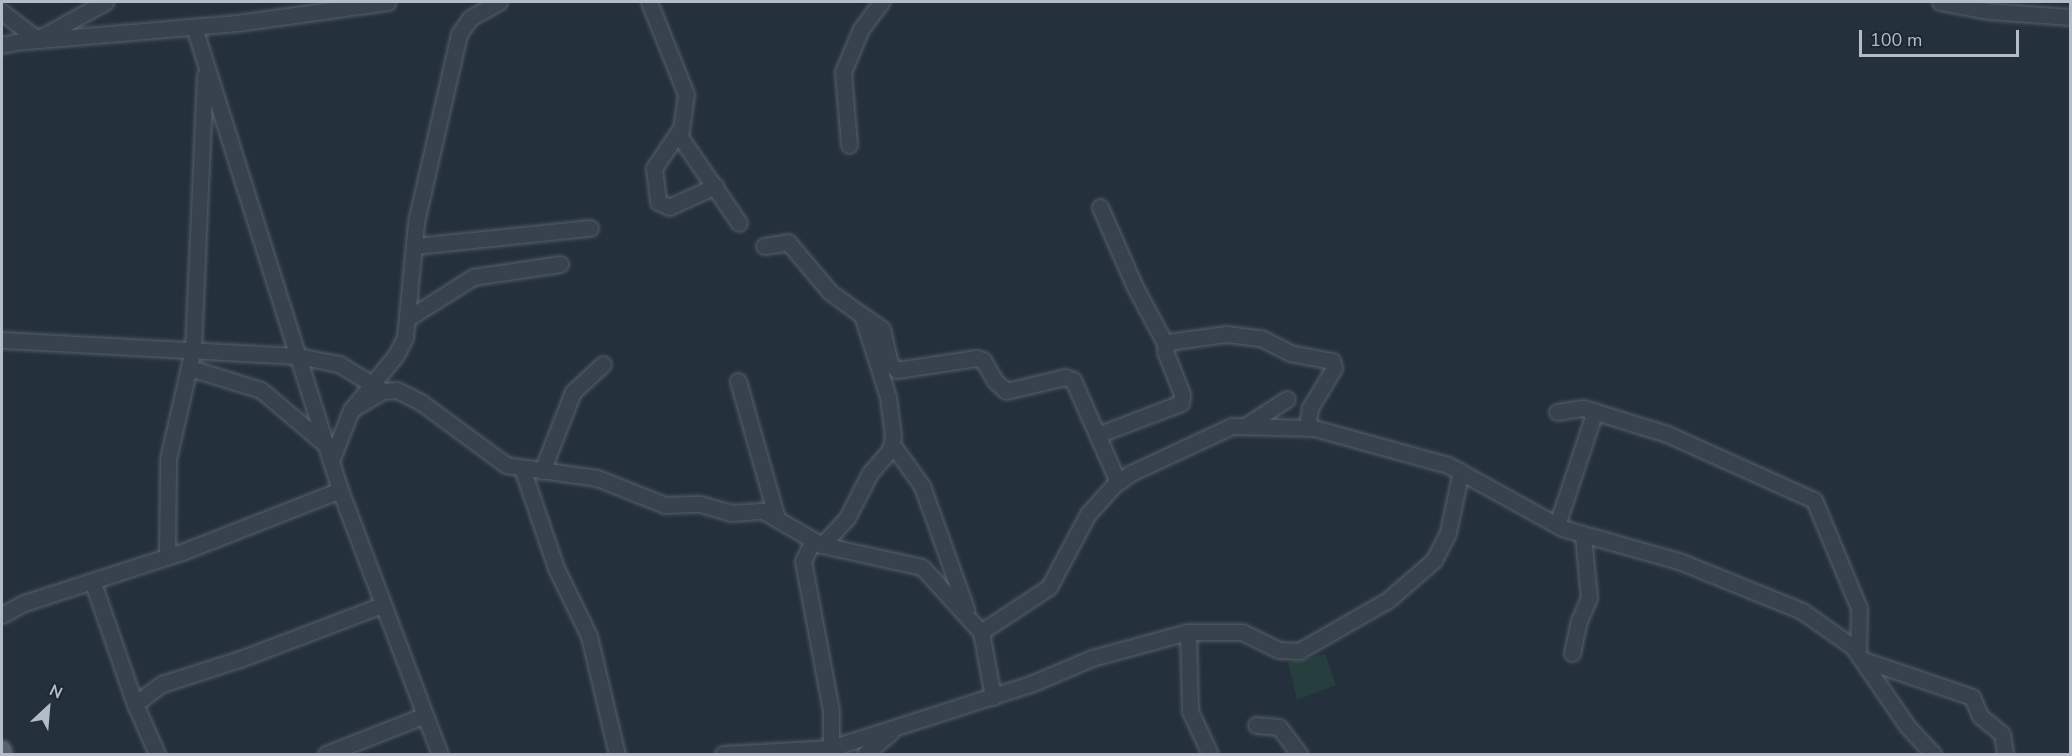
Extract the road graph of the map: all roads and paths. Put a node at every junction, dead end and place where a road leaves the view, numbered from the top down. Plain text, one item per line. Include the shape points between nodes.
1 (105, 2) edge
2 (388, 2) edge
3 (499, 2) edge
4 (649, 2) edge
5 (881, 2) edge
6 (1940, 2) edge
7 (2, 12) edge
8 (2070, 17) edge
9 (194, 27) junction
10 (36, 38) junction
11 (8, 43) edge
12 (205, 63) junction
13 (679, 131) junction
14 (849, 145) dead end
15 (714, 186) junction
16 (1100, 207) dead end
17 (740, 223) dead end
18 (590, 228) dead end
19 (414, 246) junction
20 (764, 246) dead end
21 (560, 264) dead end
22 (862, 315) junction
23 (410, 317) junction
24 (2, 340) edge
25 (1166, 345) junction
26 (193, 349) junction
27 (298, 356) junction
28 (603, 364) dead end
29 (190, 368) junction
30 (738, 381) dead end
31 (378, 387) junction
32 (1287, 399) dead end
33 (1595, 411) junction
34 (1557, 412) dead end
35 (1248, 424) junction
36 (1307, 428) junction
37 (1097, 435) junction
38 (892, 444) junction
39 (326, 445) junction
40 (331, 461) junction
41 (522, 468) junction
42 (542, 471) junction
43 (1461, 471) junction
44 (1118, 482) junction
45 (340, 490) junction
46 (777, 519) junction
47 (1557, 525) junction
48 (1583, 536) junction
49 (817, 543) junction
50 (167, 557) junction
51 (93, 583) junction
52 (382, 605) junction
53 (2, 615) edge
54 (969, 618) junction
55 (981, 632) junction
56 (1188, 632) junction
57 (1572, 653) dead end
58 (1861, 657) junction
59 (993, 697) junction
60 (135, 704) junction
61 (425, 715) junction
62 (1256, 725) dead end
63 (892, 731) junction
64 (2, 750) edge
65 (828, 751) edge
66 (808, 752) edge
67 (3, 754) edge
68 (157, 754) edge
69 (326, 754) edge
70 (440, 754) edge
71 (617, 754) edge
72 (723, 754) edge
73 (866, 754) edge
74 (1210, 754) edge
75 (1299, 754) edge
76 (1933, 754) edge
77 (2005, 754) edge

1 - 10 street
2 - 9 street
3 - 19 street via 470,18 459,34 416,222
4 - 13 street via 686,94
5 - 14 street via 857,37 843,72
6 - 8 street
7 - 10 street
9 - 11 street
9 - 12 street
10 - 11 street
12 - 26 street
12 - 27 street
13 - 15 street via 683,144
13 - 15 street via 654,168 658,202 669,207
15 - 17 street
16 - 25 street
18 - 19 street
19 - 23 street
20 - 22 street via 788,242 830,292
21 - 23 street via 473,277
22 - 37 street via 882,329 890,364 897,370 980,358 999,386 1011,391 1070,378 1077,385
22 - 38 street via 888,397
23 - 31 street via 401,346
24 - 26 street
25 - 36 street via 1185,337 1245,335 1290,353 1327,358 1334,368 1310,408
25 - 37 street via 1183,397 1181,402
26 - 27 street
26 - 29 street
27 - 31 street via 339,364
27 - 39 street
28 - 42 street via 573,392
29 - 39 street via 261,390
29 - 50 street via 168,459
30 - 46 street
31 - 40 street via 351,410
31 - 41 street via 408,394 497,461
32 - 35 street
33 - 34 street
33 - 47 street
33 - 58 street via 1682,440 1814,500 1859,608
35 - 36 street
35 - 44 street via 1218,431
36 - 43 street via 1366,441
37 - 44 street
38 - 49 street via 870,473 847,518
38 - 54 street via 922,486
39 - 40 street
40 - 45 street
41 - 42 street
41 - 71 street via 556,568 589,636
42 - 46 street via 597,478 665,505 700,504 731,513 758,510
43 - 47 street
43 - 56 street via 1441,550 1398,593 1366,614 1292,652 1242,632
44 - 55 street via 1088,514 1049,587
45 - 50 street
45 - 52 street
46 - 49 street
47 - 48 street
48 - 57 street via 1589,598
48 - 58 street via 1678,561 1802,611 1828,626
49 - 54 street via 922,567
49 - 65 street via 805,552 804,567 831,710
50 - 51 street
51 - 53 street via 30,601
51 - 60 street
52 - 60 street via 240,660 162,684
52 - 61 street
54 - 55 street
55 - 59 street
56 - 59 street via 1092,658
56 - 74 street via 1190,711
58 - 76 street via 1908,727
58 - 77 street via 1972,697 1980,716 2005,738
59 - 63 street
60 - 68 street
61 - 69 street
61 - 70 street
62 - 75 street via 1279,727
63 - 65 street
63 - 73 street
64 - 67 main road
65 - 66 street
66 - 72 street

